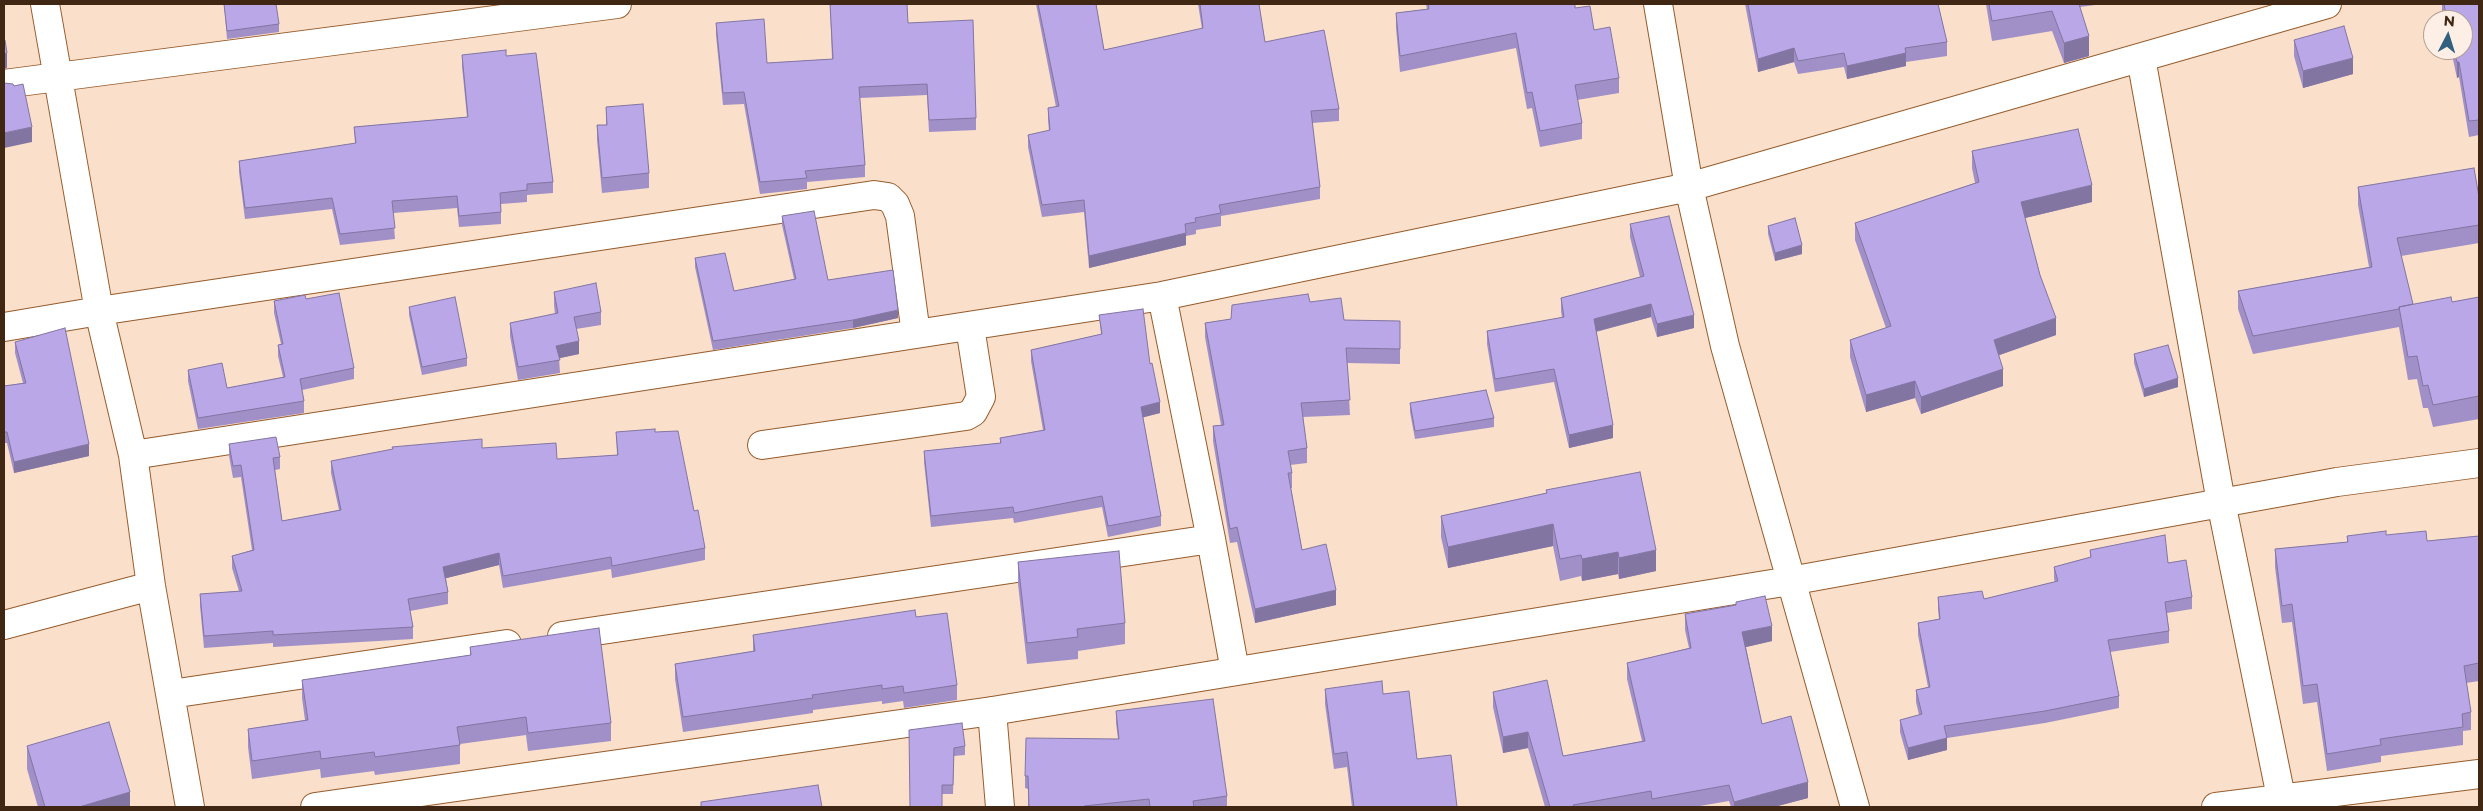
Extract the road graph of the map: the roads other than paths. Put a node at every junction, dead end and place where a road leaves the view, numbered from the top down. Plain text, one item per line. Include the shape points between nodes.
1 (45, 4) edge
2 (617, 4) edge
3 (1658, 4) edge
4 (2327, 4) edge
5 (2141, 58) junction
6 (57, 76) junction
7 (4, 84) edge
8 (1689, 187) junction
9 (1162, 296) junction
10 (99, 311) junction
11 (4, 327) edge
12 (970, 327) junction
13 (916, 334) junction
14 (762, 445) dead end
15 (133, 455) junction
16 (2479, 463) edge
17 (2221, 502) junction
18 (1211, 539) junction
19 (1790, 581) junction
20 (151, 586) junction
21 (4, 625) edge
22 (1235, 671) junction
23 (171, 694) junction
24 (992, 711) junction
25 (2479, 774) edge
26 (2282, 803) edge
27 (190, 807) edge
28 (315, 807) edge
29 (1000, 807) edge
30 (1855, 807) edge
31 (2216, 807) edge

1 - 6 street
2 - 6 street
3 - 8 street
4 - 5 street
5 - 8 street
5 - 17 street
6 - 7 street
6 - 10 street
8 - 9 street
8 - 19 street via 1725,346
9 - 12 street
9 - 18 street
10 - 11 street
10 - 13 street via 874,195 888,197 900,216
10 - 15 street
12 - 13 street
12 - 14 street via 981,397 973,412 966,416
13 - 15 street
15 - 20 street
16 - 17 street
17 - 19 street
17 - 26 street
18 - 22 street
18 - 23 street
19 - 22 street
19 - 30 street
20 - 21 street
20 - 23 street
22 - 24 street
23 - 27 street
24 - 28 street
24 - 29 street
25 - 26 street
26 - 31 street

